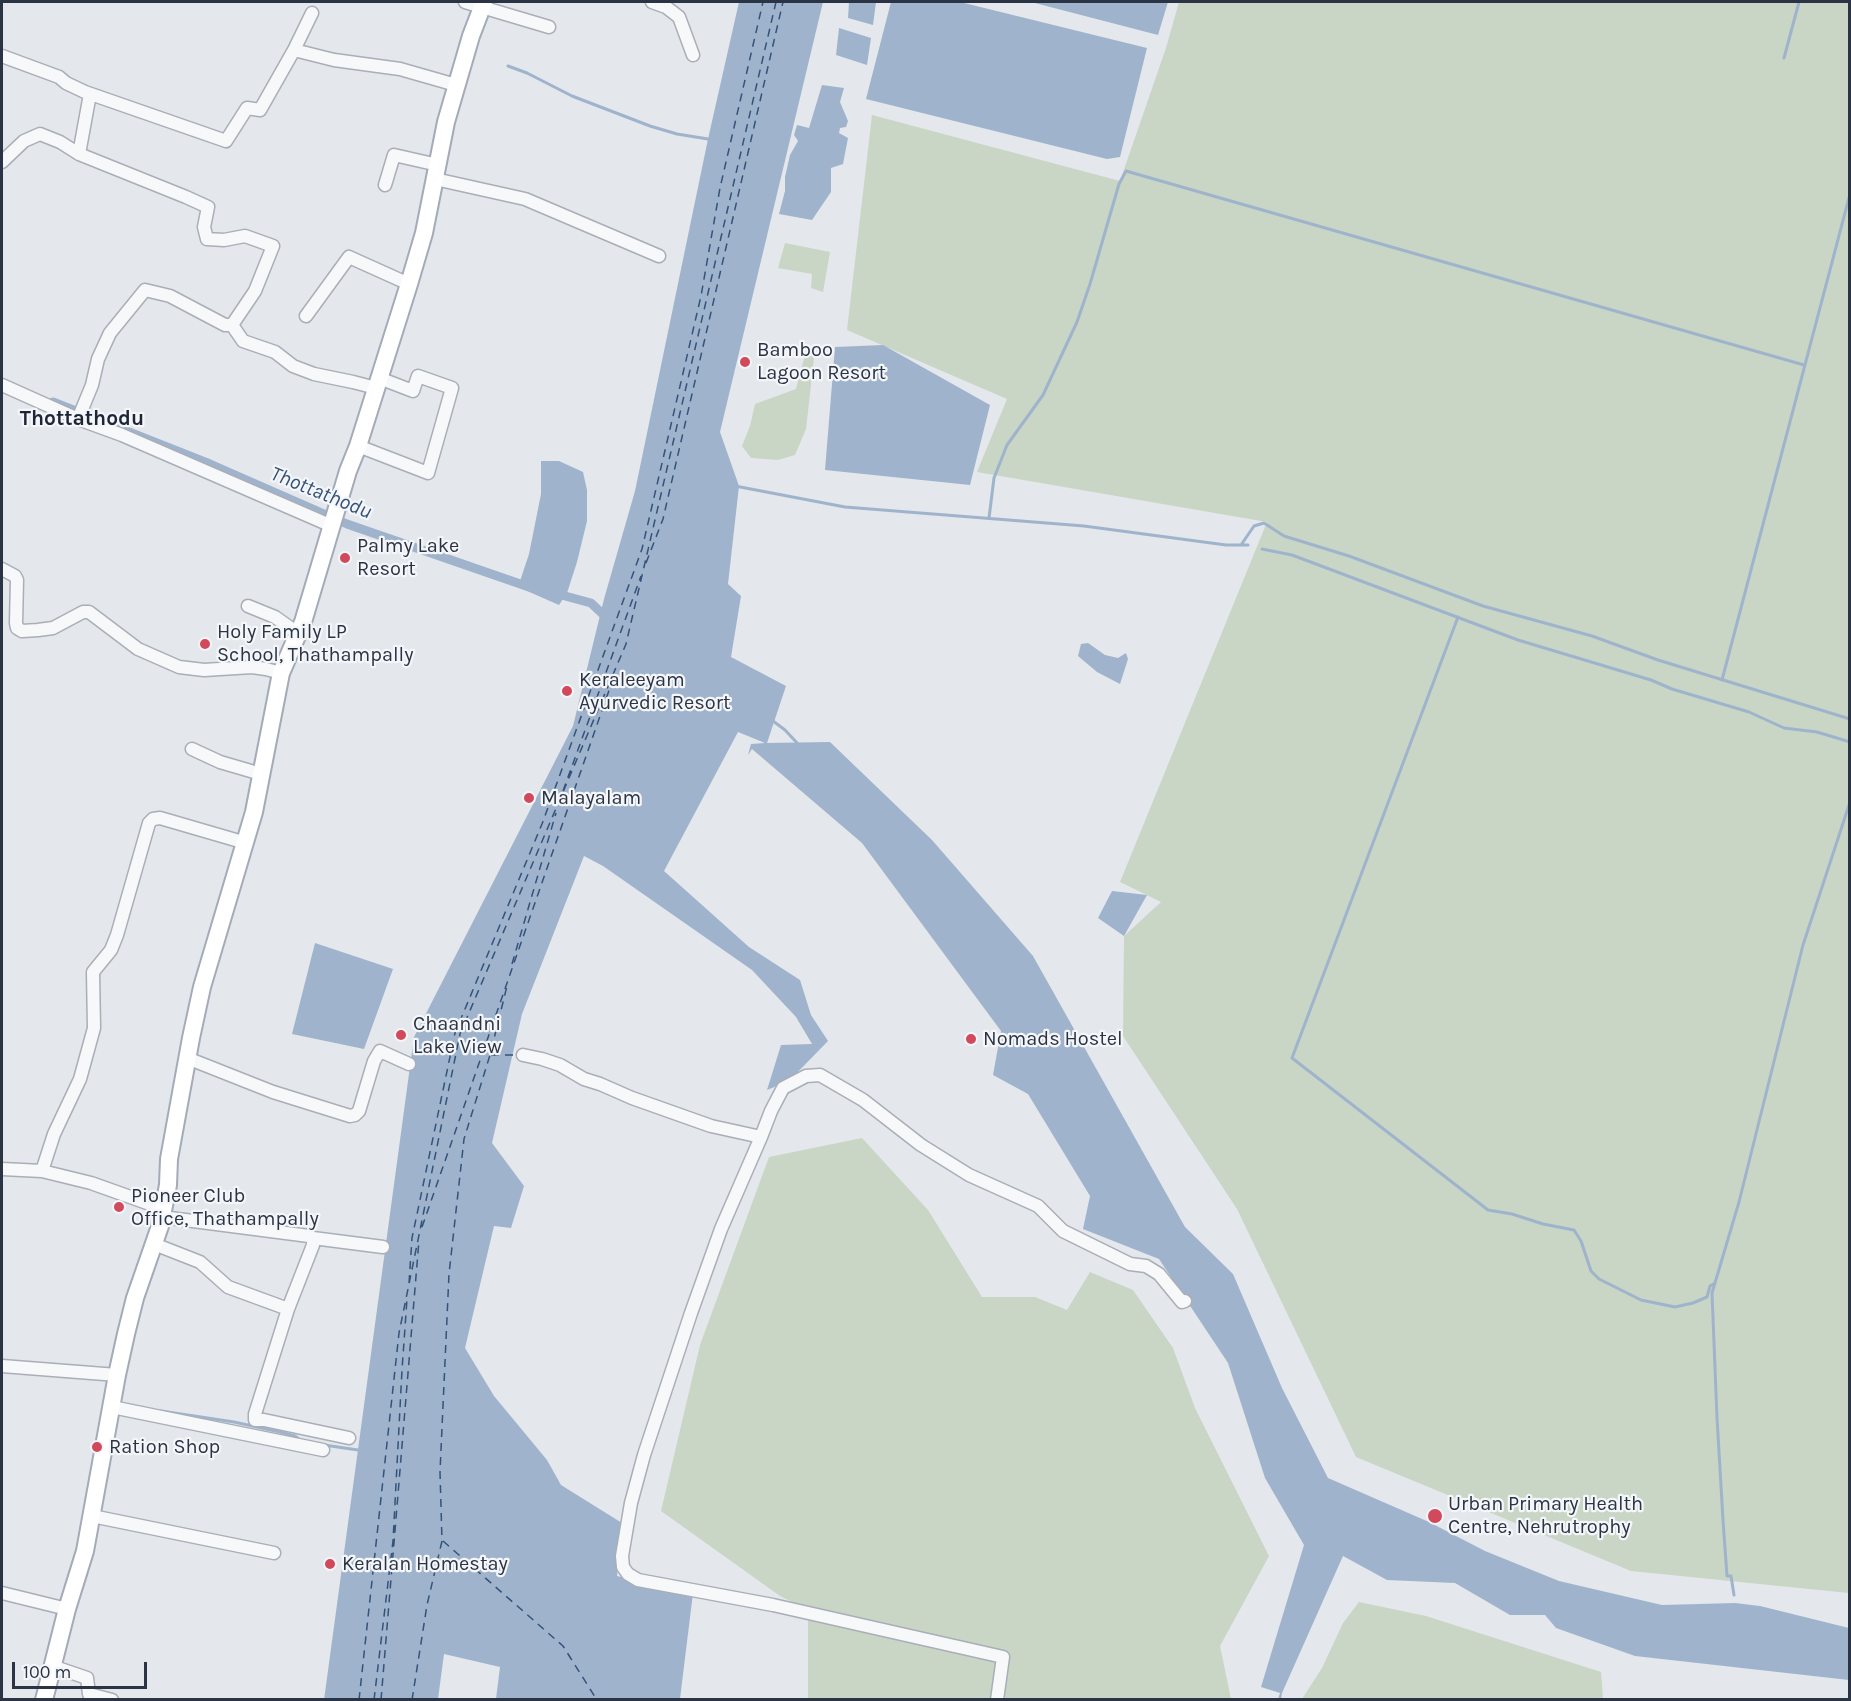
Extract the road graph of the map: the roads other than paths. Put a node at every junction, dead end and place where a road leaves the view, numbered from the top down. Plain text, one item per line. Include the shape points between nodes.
1 (465, 2) edge
2 (652, 2) edge
3 (483, 5) edge
4 (312, 13) dead end
5 (549, 27) dead end
6 (294, 50) junction
7 (693, 55) dead end
8 (2, 56) edge
9 (456, 85) junction
10 (90, 94) junction
11 (79, 154) junction
12 (2, 162) edge
13 (437, 172) junction
14 (385, 185) dead end
15 (659, 256) dead end
16 (409, 284) junction
17 (306, 316) dead end
18 (232, 324) junction
19 (378, 383) junction
20 (2, 385) edge
21 (79, 415) junction
22 (358, 446) junction
23 (333, 521) junction
24 (2, 569) edge
25 (248, 606) dead end
26 (299, 634) junction
27 (280, 673) junction
28 (192, 749) dead end
29 (261, 774) junction
30 (246, 843) junction
31 (523, 1055) dead end
32 (187, 1058) junction
33 (409, 1064) dead end
34 (761, 1137) junction
35 (2, 1169) edge
36 (42, 1171) junction
37 (163, 1213) junction
38 (313, 1238) junction
39 (154, 1245) junction
40 (383, 1247) dead end
41 (1185, 1301) dead end
42 (288, 1309) junction
43 (2, 1366) edge
44 (117, 1375) junction
45 (112, 1407) junction
46 (349, 1438) dead end
47 (323, 1450) dead end
48 (92, 1516) junction
49 (274, 1553) dead end
50 (2, 1593) edge
51 (67, 1610) junction
52 (52, 1666) junction
53 (44, 1700) edge
54 (112, 1700) edge
55 (998, 1700) edge

1 - 3 street
2 - 7 street via 679,17
3 - 5 street
3 - 9 main road
4 - 6 street
6 - 9 street via 400,69
6 - 10 street via 260,110 247,108 226,141
8 - 10 street via 59,77
9 - 13 main road
10 - 11 street
11 - 12 street via 40,134 24,141
11 - 18 street via 208,207 204,227 207,239 245,236 273,246 255,291
13 - 14 street via 394,155
13 - 15 street via 525,199
13 - 16 main road
16 - 17 street via 349,257
16 - 19 main road
18 - 19 street via 243,341 275,352 294,366 352,382
18 - 21 street via 225,325 170,296 145,290 110,333
19 - 22 main road
19 - 22 street via 413,392 418,376 452,388 428,473
20 - 21 street
21 - 23 street
22 - 23 main road
23 - 26 main road
24 - 27 street via 17,580 16,622 22,631 53,628 89,612 138,649 179,667 252,667
25 - 26 street via 275,617
26 - 27 main road
27 - 29 main road
28 - 29 street
29 - 30 main road
30 - 32 main road via 202,987
30 - 36 street via 160,818 148,823 117,935 111,950 93,972 94,1028 80,1079 54,1134
31 - 34 street via 560,1065 584,1079 711,1126
32 - 33 street via 273,1092 350,1116 359,1111 380,1051
32 - 37 main road
34 - 41 street via 783,1088 806,1076 819,1075 863,1100 921,1145 969,1175 1038,1206 1063,1231 1159,1274
34 - 55 street via 721,1229 658,1409 631,1503 623,1567 638,1580 773,1605 1003,1657
35 - 36 street
36 - 37 street via 91,1183
37 - 38 street
37 - 39 main road
38 - 40 street
38 - 42 street
39 - 42 street via 200,1263 228,1287
39 - 44 main road via 135,1298
42 - 46 street via 255,1420
43 - 44 street
44 - 45 main road
45 - 47 street
45 - 48 main road
48 - 49 street
48 - 51 main road
50 - 51 street
51 - 52 main road
52 - 53 main road
52 - 54 street via 87,1678 89,1694

